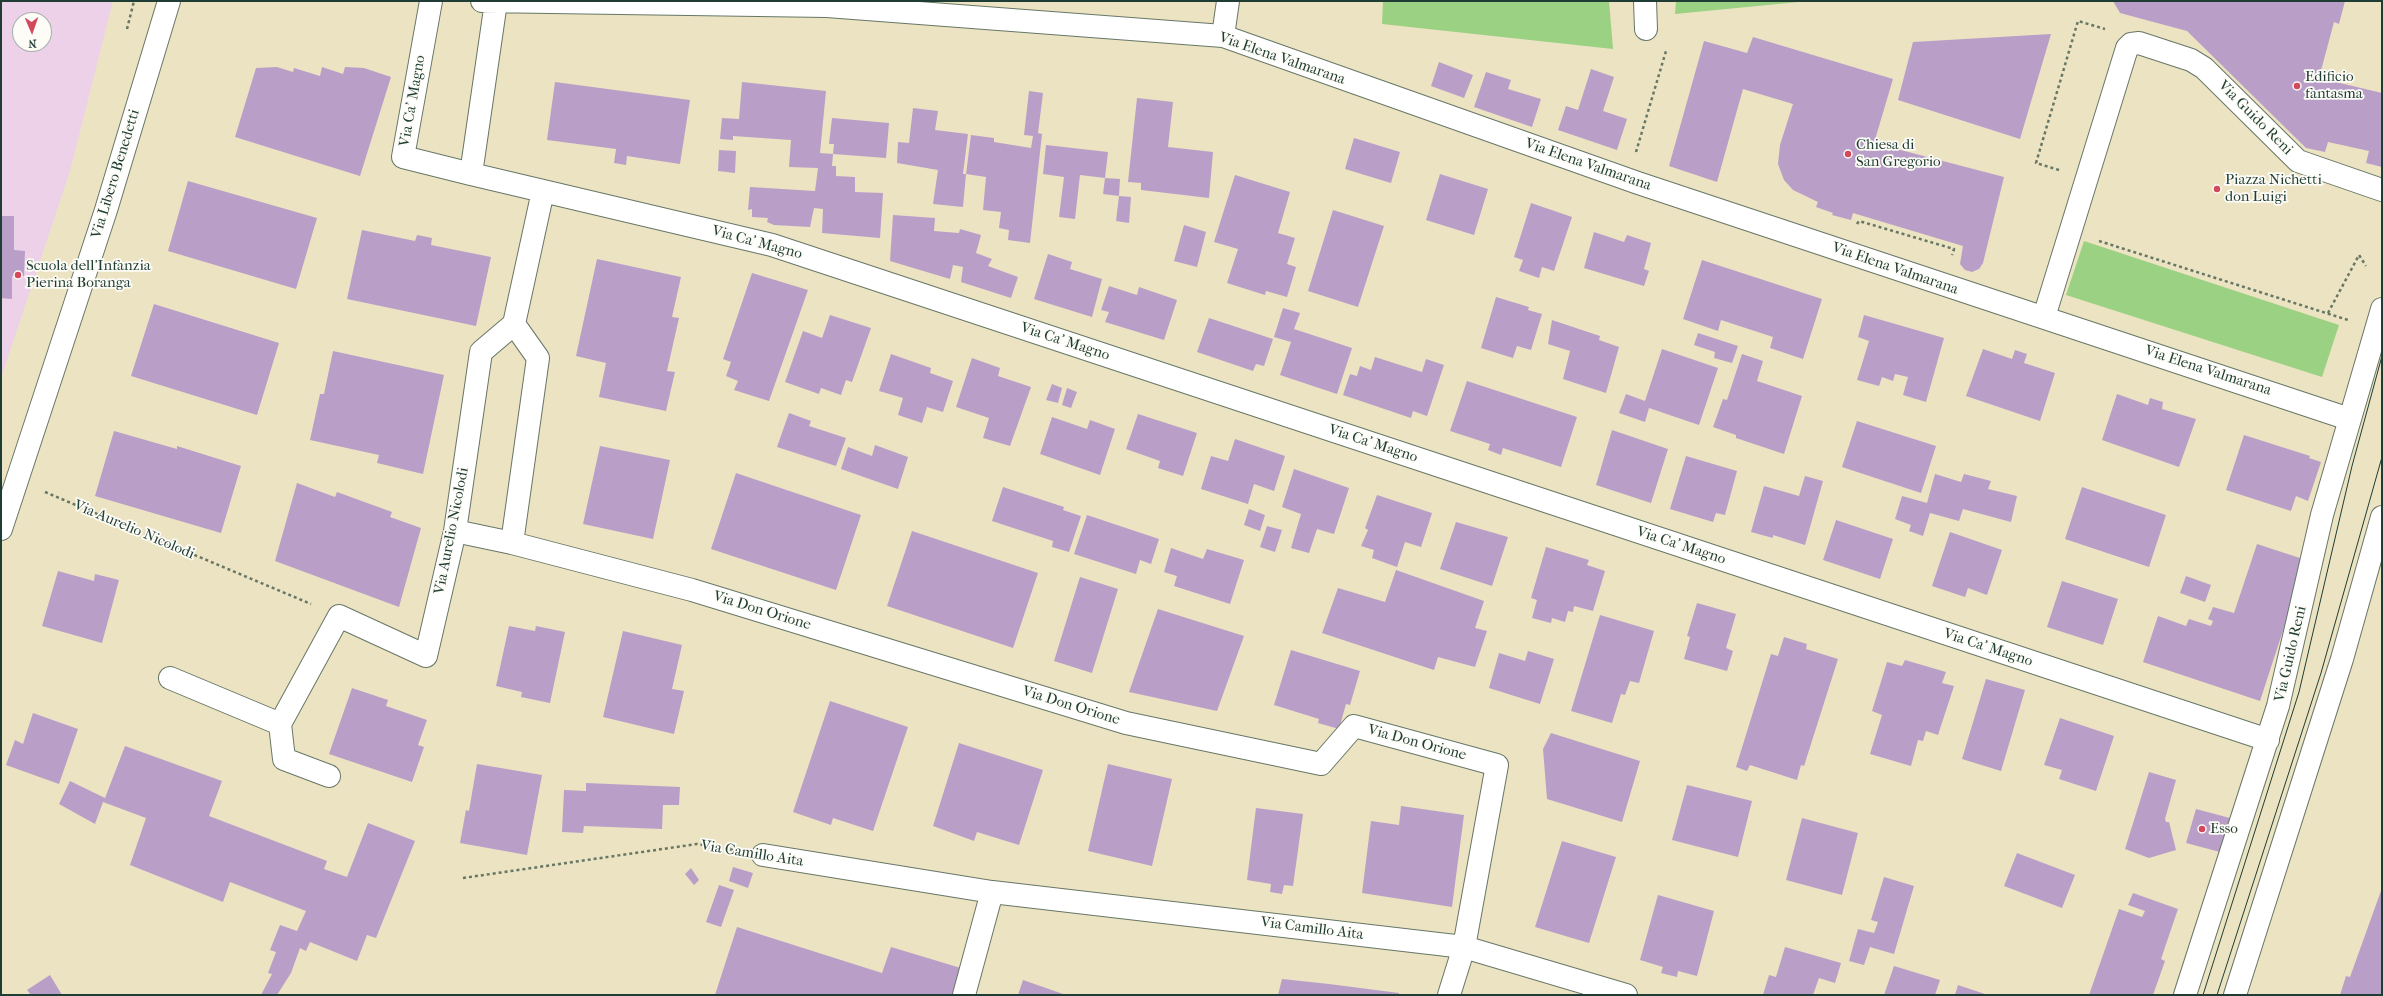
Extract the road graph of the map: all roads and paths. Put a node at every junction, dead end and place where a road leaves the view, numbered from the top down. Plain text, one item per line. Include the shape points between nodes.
1 (169, 1) edge
2 (431, 1) edge
3 (482, 1) edge
4 (1228, 1) edge
5 (1645, 1) edge
6 (496, 2) edge
7 (828, 3) edge
8 (1646, 29) joint
9 (1223, 36) junction
10 (2131, 44) junction
11 (1635, 153) dead end
12 (2065, 172) dead end
13 (471, 174) junction
14 (2382, 190) edge
15 (543, 191) junction
16 (1856, 227) dead end
17 (2093, 239) dead end
18 (1949, 262) dead end
19 (2366, 266) dead end
20 (2382, 308) edge
21 (2328, 313) junction
22 (2340, 316) dead end
23 (2044, 317) junction
24 (514, 324) junction
25 (2349, 419) junction
26 (18, 481) junction
27 (2382, 517) edge
28 (2, 522) edge
29 (456, 531) junction
30 (512, 543) junction
31 (339, 616) junction
32 (170, 678) dead end
33 (280, 724) junction
34 (2268, 740) junction
35 (329, 776) dead end
36 (763, 855) joint
37 (464, 878) dead end
38 (992, 892) junction
39 (1464, 947) junction
40 (964, 995) edge
41 (1449, 995) edge
42 (1626, 995) edge
43 (2185, 995) edge
44 (2235, 995) edge

1 - 26 street, Via Libero Benedetti via 106,210
2 - 13 street, Via Ca' Magno via 403,157
3 - 6 street, Via Elena Valmarana
4 - 9 street
5 - 8 street
6 - 7 street, Via Elena Valmarana
6 - 13 street
7 - 9 street, Via Elena Valmarana
8 - 11 path via 1662,32 1666,42 1665,56
9 - 23 street, Via Elena Valmarana via 1638,183
10 - 12 path via 2129,36 2078,21 2036,163
10 - 14 street, Via Guido Reni via 2139,43 2191,60 2204,68 2298,161
10 - 23 street via 2127,48
13 - 15 street, Via Ca' Magno
15 - 24 street
15 - 34 street, Via Ca' Magno via 772,245
16 - 18 path via 1858,221 1954,249
17 - 21 path
19 - 21 path via 2360,255
20 - 25 street, Via Guido Reni
21 - 22 path
23 - 25 street, Via Elena Valmarana
24 - 29 street, Via Aurelio Nicolodi via 481,352
24 - 30 street via 538,358
25 - 34 street, Via Guido Reni via 2322,514 2290,660
26 - 28 street, Via Libero Benedetti
26 - 31 path, Via Aurelio Nicolodi
27 - 44 street via 2342,659
29 - 30 street, Via Don Orione
29 - 31 street, Via Aurelio Nicolodi via 426,656
30 - 39 street, Via Don Orione via 692,590 1126,723 1321,764 1354,726 1498,766
31 - 33 street
32 - 33 street
33 - 35 street via 284,759
34 - 43 street, Via Guido Reni
36 - 37 path, Via Camillo Aita via 698,844
36 - 38 street, Via Camillo Aita
38 - 39 street, Via Camillo Aita
38 - 40 street
39 - 41 street
39 - 42 street, Via Camillo Aita

